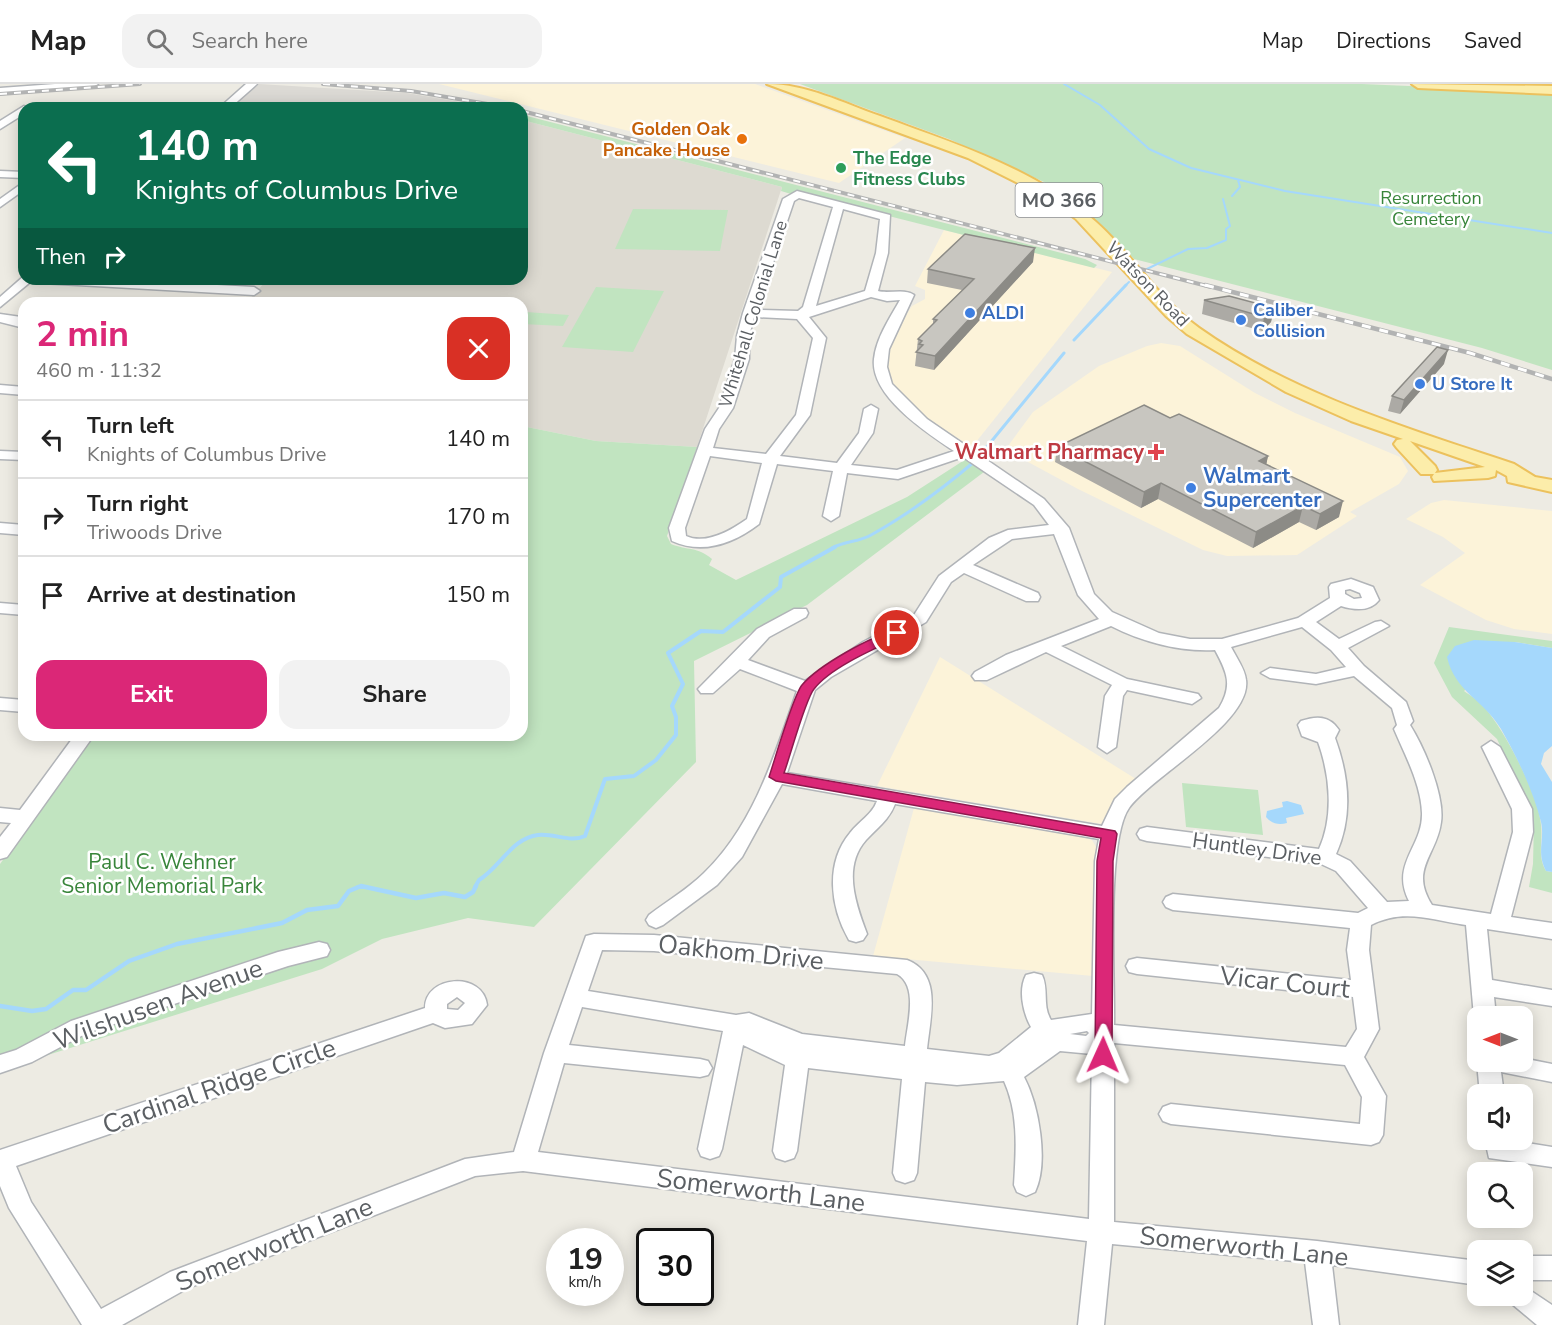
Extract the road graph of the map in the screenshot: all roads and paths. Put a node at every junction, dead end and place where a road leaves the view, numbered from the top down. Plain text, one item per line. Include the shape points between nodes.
1 (93, 84) edge
2 (252, 84) edge
3 (773, 84) edge
4 (791, 84) edge
5 (1418, 84) edge
6 (59, 85) edge
7 (1552, 90) edge
8 (0, 91) edge
9 (44, 95) dead end
10 (814, 96) junction
11 (34, 102) edge
12 (231, 102) edge
13 (18, 114) edge
14 (0, 126) edge
15 (0, 174) edge
16 (18, 175) edge
17 (18, 190) edge
18 (0, 204) edge
19 (838, 204) junction
20 (20, 285) edge
21 (148, 285) edge
22 (259, 285) edge
23 (254, 291) junction
24 (871, 293) junction
25 (248, 297) edge
26 (0, 303) edge
27 (749, 313) junction
28 (801, 315) junction
29 (0, 318) edge
30 (18, 321) edge
31 (1193, 331) junction
32 (0, 389) edge
33 (18, 390) edge
34 (871, 409) dead end
35 (1403, 444) junction
36 (704, 451) junction
37 (967, 451) junction
38 (0, 455) edge
39 (18, 456) edge
40 (771, 458) junction
41 (841, 468) junction
42 (1488, 472) junction
43 (1527, 479) junction
44 (1552, 486) edge
45 (831, 516) dead end
46 (0, 528) edge
47 (1061, 528) junction
48 (18, 530) edge
49 (962, 566) junction
50 (1032, 597) dead end
51 (1340, 600) dead end
52 (0, 608) edge
53 (18, 610) edge
54 (800, 613) dead end
55 (1114, 619) junction
56 (1304, 621) junction
57 (1381, 626) dead end
58 (1221, 644) junction
59 (1050, 646) junction
60 (1337, 646) junction
61 (737, 662) junction
62 (1358, 670) junction
63 (1270, 673) dead end
64 (981, 676) dead end
65 (1122, 683) junction
66 (807, 688) junction
67 (707, 689) dead end
68 (1192, 698) dead end
69 (0, 704) edge
70 (18, 706) edge
71 (1325, 736) dead end
72 (81, 741) edge
73 (1107, 747) dead end
74 (1491, 747) dead end
75 (776, 777) junction
76 (888, 795) junction
77 (0, 815) edge
78 (26, 817) junction
79 (1109, 834) junction
80 (1147, 834) dead end
81 (0, 852) edge
82 (1325, 857) junction
83 (1173, 902) dead end
84 (1382, 910) junction
85 (1425, 910) junction
86 (656, 920) dead end
87 (1361, 921) junction
88 (1476, 921) junction
89 (1501, 925) junction
90 (1552, 931) edge
91 (856, 934) dead end
92 (319, 950) dead end
93 (1137, 966) dead end
94 (1034, 981) dead end
95 (1483, 987) junction
96 (1363, 990) junction
97 (576, 998) junction
98 (1552, 998) edge
99 (1484, 1006) edge
100 (436, 1013) dead end
101 (736, 1024) junction
102 (1104, 1033) junction
103 (1049, 1036) junction
104 (798, 1051) junction
105 (555, 1053) junction
106 (1352, 1057) junction
107 (914, 1063) junction
108 (0, 1064) edge
109 (700, 1068) dead end
110 (1003, 1069) junction
111 (1533, 1069) edge
112 (1552, 1073) edge
113 (1171, 1114) dead end
114 (710, 1149) dead end
115 (1498, 1150) edge
116 (785, 1151) dead end
117 (1552, 1157) edge
118 (1, 1161) edge
119 (524, 1161) junction
120 (904, 1173) dead end
121 (1026, 1185) dead end
122 (1101, 1232) junction
123 (1317, 1252) junction
124 (1533, 1268) edge
125 (1552, 1268) edge
126 (1467, 1271) edge
127 (1533, 1306) edge
128 (1551, 1322) edge
129 (97, 1325) edge
130 (1091, 1325) edge
131 (1326, 1325) edge

1 - 6 street
2 - 12 street
3 - 10 main road, Watson Road / MO 366
4 - 10 main road, Watson Road / MO 366
5 - 7 main road
6 - 8 street
9 - 11 street
10 - 31 main road, Watson Road / MO 366 via 973,155 1048,193 1089,224
13 - 14 street
15 - 16 street
17 - 18 street
19 - 24 street via 886,217
19 - 27 street, Whitehall Colonial Lane via 797,194 789,199
19 - 28 street via 809,309
20 - 26 street
21 - 23 street
22 - 23 street
23 - 25 street
24 - 28 street
24 - 37 street via 887,297 908,295 882,350 883,381 899,404
27 - 28 street
27 - 36 street, Whitehall Colonial Lane via 742,359 726,408
28 - 40 street via 820,338 803,415
29 - 30 street
31 - 35 main road, Watson Road / MO 366 via 1198,343 1261,382 1314,409
31 - 43 main road, Watson Road / MO 366 via 1323,403 1395,432 1508,468
32 - 33 street
34 - 41 street via 866,432
35 - 42 main road, Watson Road / MO 366
35 - 42 main road via 1434,474
36 - 40 street
36 - 40 street, Whitehall Colonial Lane via 677,528 678,538 687,544 702,545 754,521
37 - 41 street via 898,476
37 - 47 street via 1034,497
38 - 39 street
40 - 41 street
41 - 45 street
42 - 43 main road, Watson Road / MO 366
43 - 44 main road, Watson Road / MO 366
46 - 48 street
47 - 49 street via 1008,535
47 - 55 street via 1084,590 1094,606
49 - 50 street
49 - 66 street via 945,579 920,618 825,673
51 - 56 street
52 - 53 street
54 - 61 street via 763,633
55 - 58 street via 1157,638
55 - 59 street
56 - 58 street
56 - 60 street
57 - 60 street
58 - 79 street via 1238,683 1233,705 1143,782 1121,805
59 - 64 street via 1012,659
59 - 65 street
60 - 62 street
61 - 66 street
61 - 67 street
62 - 63 street via 1316,679
62 - 85 street via 1400,706 1427,789 1432,815 1413,864 1413,889
65 - 68 street
65 - 73 street via 1114,696
66 - 75 street
69 - 70 street
71 - 82 street via 1337,786 1333,842
72 - 78 street
74 - 89 street via 1522,809 1523,832
75 - 76 street
75 - 86 street via 735,852 710,880
76 - 79 street
76 - 91 street via 884,812 857,837 846,854 841,877
77 - 78 street
78 - 81 street
79 - 102 street via 1105,861
80 - 82 street, Huntley Drive
82 - 84 street, Huntley Drive via 1343,866
83 - 87 street
84 - 85 street
84 - 87 street
85 - 88 street
87 - 96 street, Vicar Court via 1358,950
88 - 89 street
88 - 95 street
89 - 90 street
92 - 108 street, Wilshusen Avenue via 79,1027
93 - 96 street, Vicar Court
94 - 103 street via 1035,1014
95 - 98 street
95 - 99 street
96 - 106 street via 1368,1029
97 - 101 street
97 - 105 street, Oakhom Drive
97 - 107 street, Oakhom Drive via 594,942 654,943 899,966 917,976 921,989
100 - 118 street, Cardinal Ridge Circle
101 - 104 street via 766,1048
101 - 114 street
102 - 103 street via 1090,1045
102 - 106 street
102 - 122 street
103 - 110 street
104 - 107 street
104 - 116 street
105 - 109 street
105 - 119 street, Oakhom Drive
106 - 113 street via 1374,1096 1371,1135
107 - 110 street via 957,1076
107 - 120 street, Oakhom Drive
110 - 121 street via 1019,1088 1028,1116
111 - 112 street
115 - 117 street
118 - 129 street via 21,1208
119 - 122 street, Somerworth Lane
119 - 129 street, Somerworth Lane via 474,1166 179,1280
122 - 123 street, Somerworth Lane
122 - 130 street
123 - 126 street, Somerworth Lane
123 - 131 street
124 - 125 street
127 - 128 street

